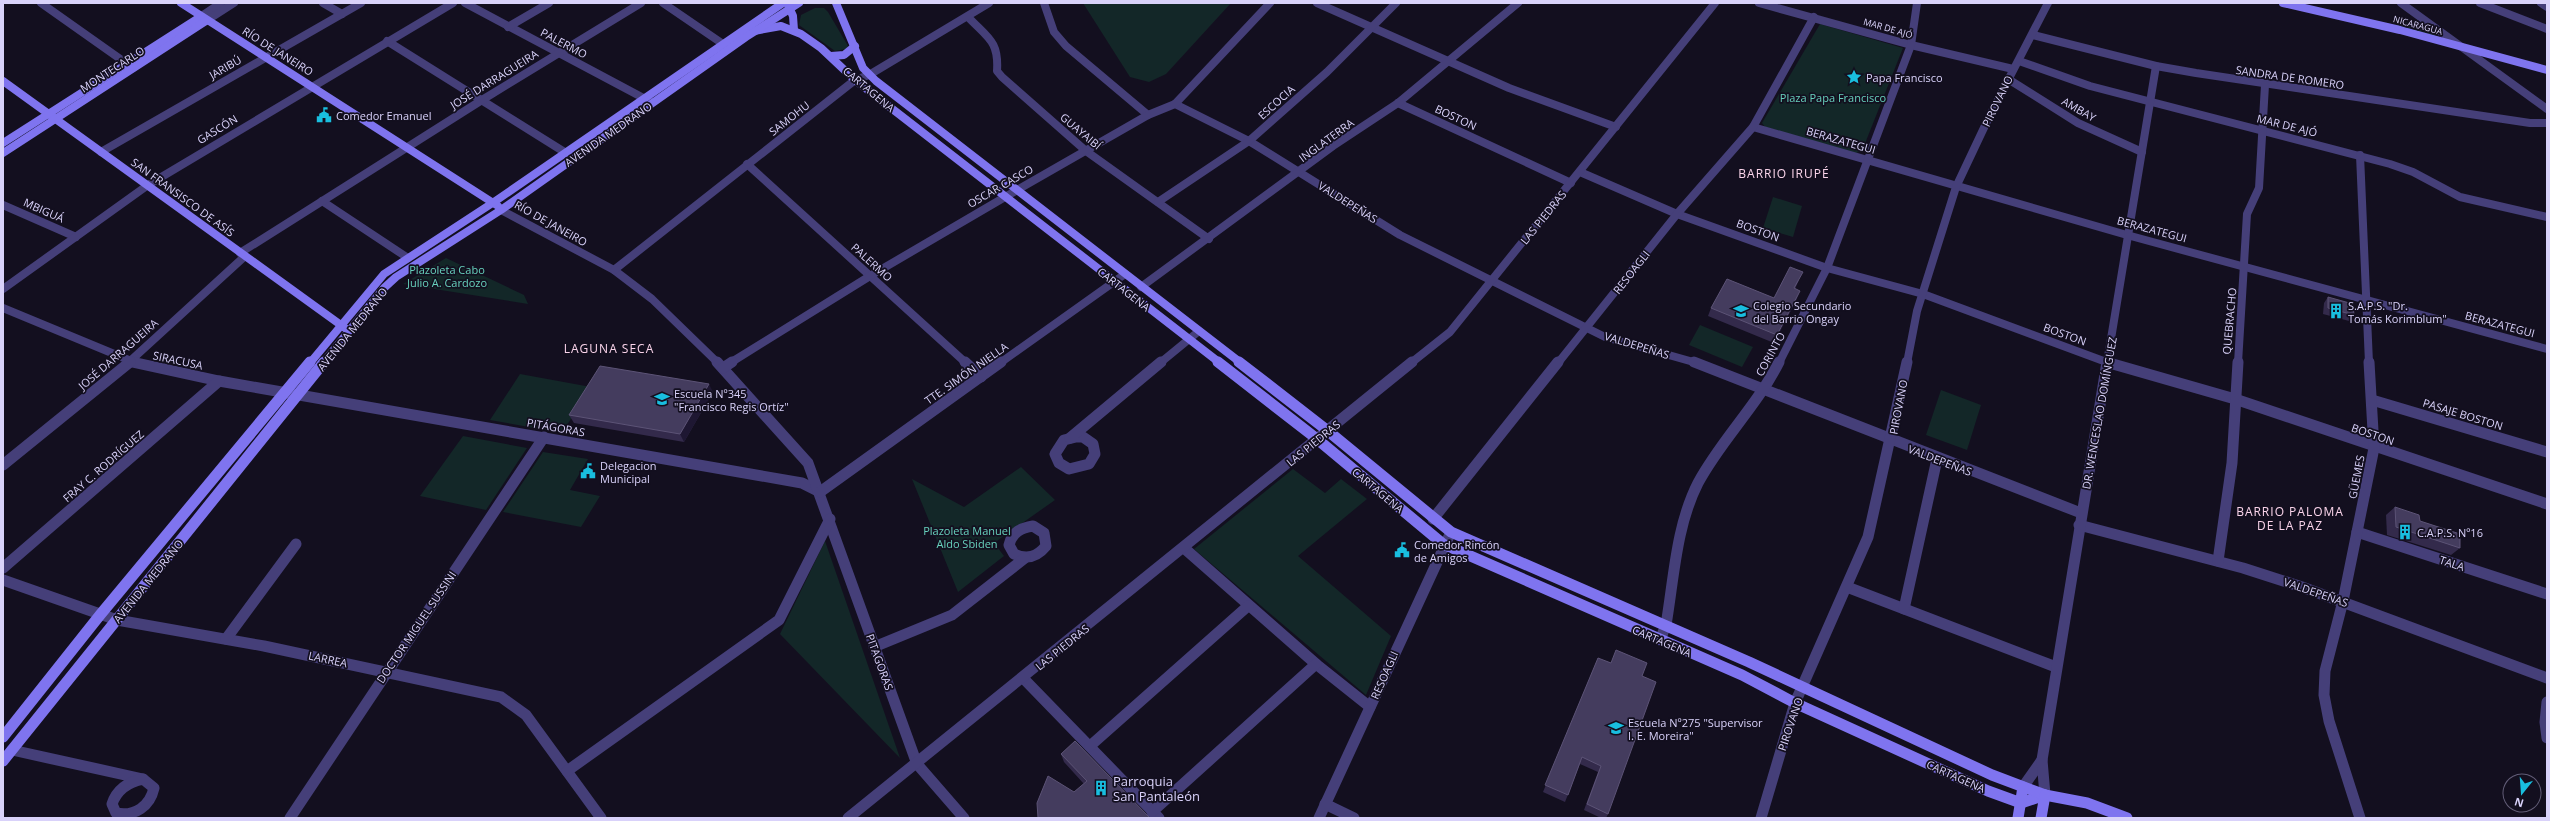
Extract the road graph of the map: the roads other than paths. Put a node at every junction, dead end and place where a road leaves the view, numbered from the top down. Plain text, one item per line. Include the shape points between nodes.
1 (41, 3) edge
2 (181, 3) edge
3 (220, 3) edge
4 (234, 3) edge
5 (323, 3) edge
6 (361, 3) edge
7 (453, 3) edge
8 (465, 3) edge
9 (549, 3) edge
10 (641, 3) edge
11 (663, 3) edge
12 (782, 3) edge
13 (799, 3) edge
14 (836, 3) edge
15 (989, 3) edge
16 (1044, 3) edge
17 (1270, 3) edge
18 (1317, 3) edge
19 (1396, 3) edge
20 (1518, 3) edge
21 (1714, 3) edge
22 (1759, 3) edge
23 (1917, 3) edge
24 (2048, 3) edge
25 (2283, 3) edge
26 (2401, 3) edge
27 (2480, 3) edge
28 (2541, 3) edge
29 (789, 6) edge
30 (2547, 7) edge
31 (342, 14) junction
32 (968, 17) junction
33 (1814, 17) junction
34 (203, 19) junction
35 (1374, 26) junction
36 (508, 27) junction
37 (2547, 29) edge
38 (794, 30) junction
39 (754, 32) junction
40 (2033, 35) junction
41 (387, 41) junction
42 (723, 44) junction
43 (1911, 45) junction
44 (855, 46) junction
45 (2458, 46) junction
46 (558, 54) junction
47 (265, 56) junction
48 (831, 56) junction
49 (1449, 60) junction
50 (2019, 61) junction
51 (130, 66) junction
52 (2156, 66) junction
53 (2013, 69) junction
54 (2547, 70) edge
55 (869, 75) junction
56 (2008, 79) junction
57 (855, 80) junction
58 (4, 83) edge
59 (2265, 85) junction
60 (312, 86) junction
61 (482, 100) junction
62 (648, 101) junction
63 (2151, 101) junction
64 (1398, 103) junction
65 (1175, 104) junction
66 (2547, 109) edge
67 (1148, 115) junction
68 (51, 117) junction
69 (2547, 123) edge
70 (1616, 127) junction
71 (1753, 127) junction
72 (2261, 130) junction
73 (1249, 141) junction
74 (3, 143) edge
75 (408, 147) junction
76 (101, 152) junction
77 (1086, 152) junction
78 (2142, 152) junction
79 (3, 153) edge
80 (566, 153) junction
81 (2360, 155) junction
82 (1868, 160) junction
83 (747, 164) junction
84 (1301, 172) junction
85 (1580, 172) junction
86 (1571, 183) junction
87 (148, 185) junction
88 (1956, 187) junction
89 (1017, 191) junction
90 (1005, 197) junction
91 (322, 201) junction
92 (494, 202) junction
93 (1158, 202) junction
94 (3, 205) edge
95 (501, 210) junction
96 (1677, 214) junction
97 (2547, 217) edge
98 (2127, 235) junction
99 (76, 237) junction
100 (1209, 239) junction
101 (242, 255) junction
102 (408, 258) junction
103 (2245, 267) junction
104 (1827, 268) junction
105 (614, 270) junction
106 (1125, 274) junction
107 (870, 276) junction
108 (1114, 282) junction
109 (1491, 282) junction
110 (1141, 287) junction
111 (3, 289) edge
112 (1923, 294) junction
113 (2365, 300) junction
114 (3, 308) edge
115 (340, 326) junction
116 (1588, 327) junction
117 (350, 330) junction
118 (1199, 331) junction
119 (1189, 339) junction
120 (2547, 349) edge
121 (130, 362) junction
122 (2108, 363) junction
123 (722, 368) junction
124 (981, 377) junction
125 (219, 381) junction
126 (1764, 388) junction
127 (286, 392) junction
128 (298, 394) junction
129 (2235, 399) junction
130 (2372, 400) junction
131 (1328, 431) junction
132 (544, 437) junction
133 (1070, 438) dead end
134 (1316, 439) junction
135 (1891, 441) junction
136 (2374, 448) junction
137 (2547, 452) edge
138 (1937, 459) junction
139 (3, 465) edge
140 (820, 492) junction
141 (2547, 504) edge
142 (2081, 513) junction
143 (1433, 518) junction
144 (830, 519) junction
145 (2079, 525) junction
146 (1451, 532) junction
147 (2357, 532) junction
148 (296, 544) dead end
149 (1443, 544) junction
150 (1184, 548) junction
151 (1025, 558) dead end
152 (2218, 561) junction
153 (3, 568) edge
154 (3, 580) edge
155 (1847, 587) junction
156 (2547, 594) edge
157 (2343, 601) junction
158 (1248, 606) junction
159 (1904, 609) junction
160 (100, 615) junction
161 (117, 620) junction
162 (1666, 625) junction
163 (226, 639) junction
164 (1660, 640) junction
165 (874, 647) junction
166 (1316, 664) junction
167 (2056, 667) junction
168 (386, 672) junction
169 (1023, 678) junction
170 (2547, 678) edge
171 (1803, 689) junction
172 (2547, 702) edge
173 (1794, 703) junction
174 (1370, 707) junction
175 (3, 737) edge
176 (2547, 738) edge
177 (1090, 746) junction
178 (12, 750) junction
179 (2042, 760) junction
180 (3, 761) edge
181 (917, 764) junction
182 (567, 771) junction
183 (143, 780) dead end
184 (2023, 787) junction
185 (2046, 795) junction
186 (2021, 803) junction
187 (1325, 804) junction
188 (1155, 815) edge
189 (290, 818) edge
190 (601, 818) edge
191 (848, 818) edge
192 (964, 818) edge
193 (1319, 818) edge
194 (1354, 818) edge
195 (1761, 818) edge
196 (2018, 818) edge
197 (2041, 818) edge
198 (2127, 818) edge
199 (2360, 818) edge

1 - 51 street
2 - 34 main road, RÍO DE JANEIRO
3 - 34 street, MONTECARLO
4 - 34 street, MONTECARLO
5 - 31 street
6 - 31 street, JARIBÚ
7 - 41 street, GASCÓN
8 - 36 street, PALERMO
9 - 36 street
10 - 46 street, JOSÉ DARRAGUEIRA
11 - 42 street
12 - 42 main road, AVENIDA MEDRANO
13 - 29 main road, AVENIDA MEDRANO
14 - 44 main road, CARTAGENA
15 - 32 street, SAMOHU
16 - 67 street via 1054,32 1066,46
17 - 65 street, OSCAR CASCO
18 - 35 street
19 - 35 street, ESCOCIA
20 - 49 street, INGLATERRA
21 - 70 street, LAS PIEDRAS
22 - 33 street, MAR DE AJÓ
23 - 43 street, CORINTO
24 - 40 street, PIROVANO
25 - 45 main road, NICARAGUA
26 - 45 street
27 - 37 street
28 - 30 street
29 - 38 main road
29 - 39 main road, AVENIDA MEDRANO
31 - 47 street, JARIBÚ
32 - 55 street, SAMOHU
32 - 77 street, GUAYAIBÍ via 995,45 998,53 997,71
33 - 43 street, MAR DE AJÓ
33 - 71 street, RESOAGLI
34 - 47 main road, RÍO DE JANEIRO
34 - 51 main road, MONTECARLO
35 - 49 street
35 - 73 street, ESCOCIA via 1327,72
36 - 46 street, PALERMO
38 - 39 main road, CARTAGENA via 774,26
38 - 48 main road, CARTAGENA
39 - 62 main road, AVENIDA MEDRANO
40 - 50 street, PIROVANO
40 - 52 street, SANDRA DE ROMERO
41 - 60 street, GASCÓN
41 - 61 street
42 - 62 main road, AVENIDA MEDRANO
43 - 53 street, MAR DE AJÓ
43 - 82 street, CORINTO
44 - 48 main road via 844,55
44 - 55 main road, CARTAGENA via 863,68
45 - 54 main road, NICARAGUA
45 - 66 street
46 - 61 street, JOSÉ DARRAGUEIRA
46 - 62 street, PALERMO
47 - 60 main road, RÍO DE JANEIRO
47 - 76 street, JARIBÚ
48 - 57 main road, CARTAGENA
49 - 64 street, INGLATERRA
49 - 70 street via 1509,88
50 - 53 street, PIROVANO
50 - 63 street, MAR DE AJÓ via 2090,86
51 - 68 main road, MONTECARLO
52 - 59 street, SANDRA DE ROMERO
52 - 63 street, DR. WENCESLAO DOMÍNGUEZ
53 - 56 street, PIROVANO
55 - 57 street, SAMOHU
55 - 89 main road, CARTAGENA
56 - 78 street, AMBAY via 2078,123
56 - 88 street, PIROVANO
57 - 83 street, SAMOHU
57 - 90 main road, CARTAGENA
58 - 68 main road, SAN FRANSISCO DE ASÍS
59 - 69 street, SANDRA DE ROMERO via 2530,123
59 - 72 street, QUEBRACHO
60 - 75 main road, RÍO DE JANEIRO
60 - 87 street, GASCÓN
61 - 75 street, JOSÉ DARRAGUEIRA
61 - 80 street
62 - 80 main road, AVENIDA MEDRANO
62 - 95 main road, AVENIDA MEDRANO
63 - 72 street, MAR DE AJÓ
63 - 78 street, DR. WENCESLAO DOMÍNGUEZ
64 - 84 street, INGLATERRA via 1333,146
64 - 86 street, BOSTON
65 - 67 street, OSCAR CASCO
65 - 73 street, VALDEPEÑAS
67 - 77 street, OSCAR CASCO
68 - 74 main road, MONTECARLO
68 - 76 main road, SAN FRANSISCO DE ASÍS
68 - 79 main road, MONTECARLO
70 - 85 street, LAS PIEDRAS
71 - 82 street, BERAZATEGUI
71 - 96 street, RESOAGLI
72 - 81 street, MAR DE AJÓ
72 - 103 street, QUEBRACHO via 2259,188 2248,214
73 - 84 street, VALDEPEÑAS
73 - 93 street, ESCOCIA
75 - 91 street, JOSÉ DARRAGUEIRA
75 - 92 main road, RÍO DE JANEIRO
76 - 87 main road, SAN FRANSISCO DE ASÍS
77 - 89 street, OSCAR CASCO
77 - 93 street, GUAYAIBÍ
78 - 98 street, DR. WENCESLAO DOMÍNGUEZ
80 - 92 main road, AVENIDA MEDRANO
81 - 97 street, MAR DE AJÓ via 2413,172 2460,197
81 - 113 street, GÜEMES
82 - 88 street, BERAZATEGUI
82 - 104 street, CORINTO
83 - 105 street, SAMOHU
83 - 107 street, PALERMO
84 - 100 street, INGLATERRA
84 - 109 street, VALDEPEÑAS via 1400,235
85 - 86 street, LAS PIEDRAS
85 - 96 street, BOSTON
86 - 109 street, LAS PIEDRAS
87 - 99 street, GASCÓN
87 - 101 main road, SAN FRANSISCO DE ASÍS
88 - 98 street, BERAZATEGUI
88 - 112 street, PIROVANO
89 - 90 street, OSCAR CASCO
89 - 106 main road, CARTAGENA
90 - 107 street, OSCAR CASCO
90 - 108 main road, CARTAGENA
91 - 101 street, JOSÉ DARRAGUEIRA
91 - 102 street
92 - 95 main road, RÍO DE JANEIRO
92 - 102 main road, AVENIDA MEDRANO
93 - 100 street, GUAYAIBÍ
94 - 99 street, MBIGUÁ
95 - 105 street, RÍO DE JANEIRO
95 - 117 main road, AVENIDA MEDRANO via 396,277
96 - 104 street, BOSTON
96 - 116 street, RESOAGLI
98 - 103 street, BERAZATEGUI
98 - 122 street, DR. WENCESLAO DOMÍNGUEZ
99 - 111 street, GASCÓN
100 - 110 street, INGLATERRA
101 - 115 main road, SAN FRANSISCO DE ASÍS
101 - 121 street, JOSÉ DARRAGUEIRA
102 - 115 main road, AVENIDA MEDRANO via 384,274
103 - 113 street, BERAZATEGUI
103 - 129 street, QUEBRACHO
104 - 112 street, BOSTON
104 - 126 street, CORINTO via 1785,354
105 - 123 street, RÍO DE JANEIRO via 652,299
106 - 108 street, TTE. SIMÓN NIELLA
106 - 110 main road, CARTAGENA
107 - 123 street, OSCAR CASCO
107 - 124 street, PALERMO
108 - 119 main road, CARTAGENA
108 - 124 street, TTE. SIMÓN NIELLA
109 - 116 street, VALDEPEÑAS
109 - 131 street, LAS PIEDRAS via 1450,332
110 - 118 main road, CARTAGENA
112 - 122 street, BOSTON
112 - 135 street, PIROVANO via 1916,311
113 - 120 street, BERAZATEGUI
113 - 130 street, GÜEMES
114 - 121 street, SIRACUSA
115 - 117 main road, SAN FRANSISCO DE ASÍS
115 - 127 main road, AVENIDA MEDRANO
116 - 126 street, VALDEPEÑAS via 1621,343 1710,367
116 - 143 street, RESOAGLI
117 - 128 main road, AVENIDA MEDRANO
118 - 119 street
118 - 131 main road, CARTAGENA
119 - 133 street
119 - 134 main road, CARTAGENA
121 - 125 street, SIRACUSA
121 - 139 street, JOSÉ DARRAGUEIRA
122 - 129 street, BOSTON
122 - 142 street, DR. WENCESLAO DOMÍNGUEZ
123 - 140 street, RÍO DE JANEIRO via 808,463
124 - 140 street, TTE. SIMÓN NIELLA
125 - 127 street, SIRACUSA
125 - 153 street, FRAY C. RODRÍGUEZ
126 - 135 street, VALDEPEÑAS
126 - 162 street, CORINTO via 1717,452 1698,484 1683,518
127 - 128 street, PITÁGORAS
127 - 160 main road, AVENIDA MEDRANO
128 - 132 street, PITÁGORAS
128 - 161 main road, AVENIDA MEDRANO
129 - 136 street, BOSTON
129 - 152 street, QUEBRACHO via 2232,463
130 - 136 street, GÜEMES
130 - 137 street, PASAJE BOSTON
131 - 134 street, LAS PIEDRAS
131 - 143 main road, CARTAGENA
132 - 140 street, PITÁGORAS via 802,483
132 - 168 street, DOCTOR MIGUEL SUSSINI
134 - 149 main road, CARTAGENA
134 - 150 street, LAS PIEDRAS
135 - 138 street, VALDEPEÑAS
135 - 155 street, PIROVANO via 1868,537
136 - 141 street, BOSTON
136 - 147 street, GÜEMES
138 - 142 street, VALDEPEÑAS
138 - 159 street
140 - 144 street, PITAGORAS
142 - 145 street, DR. WENCESLAO DOMÍNGUEZ
143 - 146 main road, CARTAGENA
144 - 165 street, PITAGORAS
144 - 182 street via 779,620
145 - 152 street, VALDEPEÑAS via 2169,551
145 - 167 street, DR. WENCESLAO DOMÍNGUEZ
146 - 149 street, RESOAGLI
146 - 162 main road, CARTAGENA
147 - 156 street, TALA
147 - 157 street, GÜEMES
148 - 163 street
149 - 164 main road, CARTAGENA
149 - 174 street, RESOAGLI
150 - 158 street
150 - 169 street, LAS PIEDRAS
151 - 165 street via 952,615
152 - 157 street, VALDEPEÑAS
154 - 160 street, LARREA
155 - 159 street
155 - 171 street, PIROVANO
157 - 170 street, VALDEPEÑAS
157 - 199 street, GÜEMES via 2325,671 2324,695 2329,721
158 - 166 street
158 - 177 street
159 - 167 street
160 - 161 street, LARREA
160 - 175 main road, AVENIDA MEDRANO
161 - 163 street, LARREA
161 - 178 main road, AVENIDA MEDRANO
162 - 164 street, CORINTO
162 - 171 main road, CARTAGENA
163 - 168 street, LARREA
164 - 173 main road, CARTAGENA via 1742,675
165 - 181 street, PITAGORAS
166 - 174 street
166 - 188 street
167 - 179 street, DR. WENCESLAO DOMÍNGUEZ
168 - 182 street, LARREA via 501,697 511,702 526,714
168 - 189 street, DOCTOR MIGUEL SUSSINI
169 - 177 street
169 - 181 street, LAS PIEDRAS
171 - 173 street, PIROVANO
171 - 184 main road, CARTAGENA
172 - 176 street
173 - 186 main road, CARTAGENA via 1988,791
173 - 195 street, PIROVANO
174 - 187 street, RESOAGLI
177 - 188 street
178 - 180 main road, AVENIDA MEDRANO
178 - 183 street
179 - 184 street, DR. WENCESLAO DOMÍNGUEZ
179 - 185 street, DR. WENCESLAO DOMÍNGUEZ
181 - 191 street, LAS PIEDRAS
181 - 192 street, PITAGORAS
182 - 190 street, LARREA
184 - 185 main road, CARTAGENA
184 - 186 main road
185 - 186 main road, CARTAGENA
185 - 197 main road
185 - 198 main road, CARTAGENA via 2087,803
186 - 196 main road
187 - 193 street, RESOAGLI
187 - 194 street

